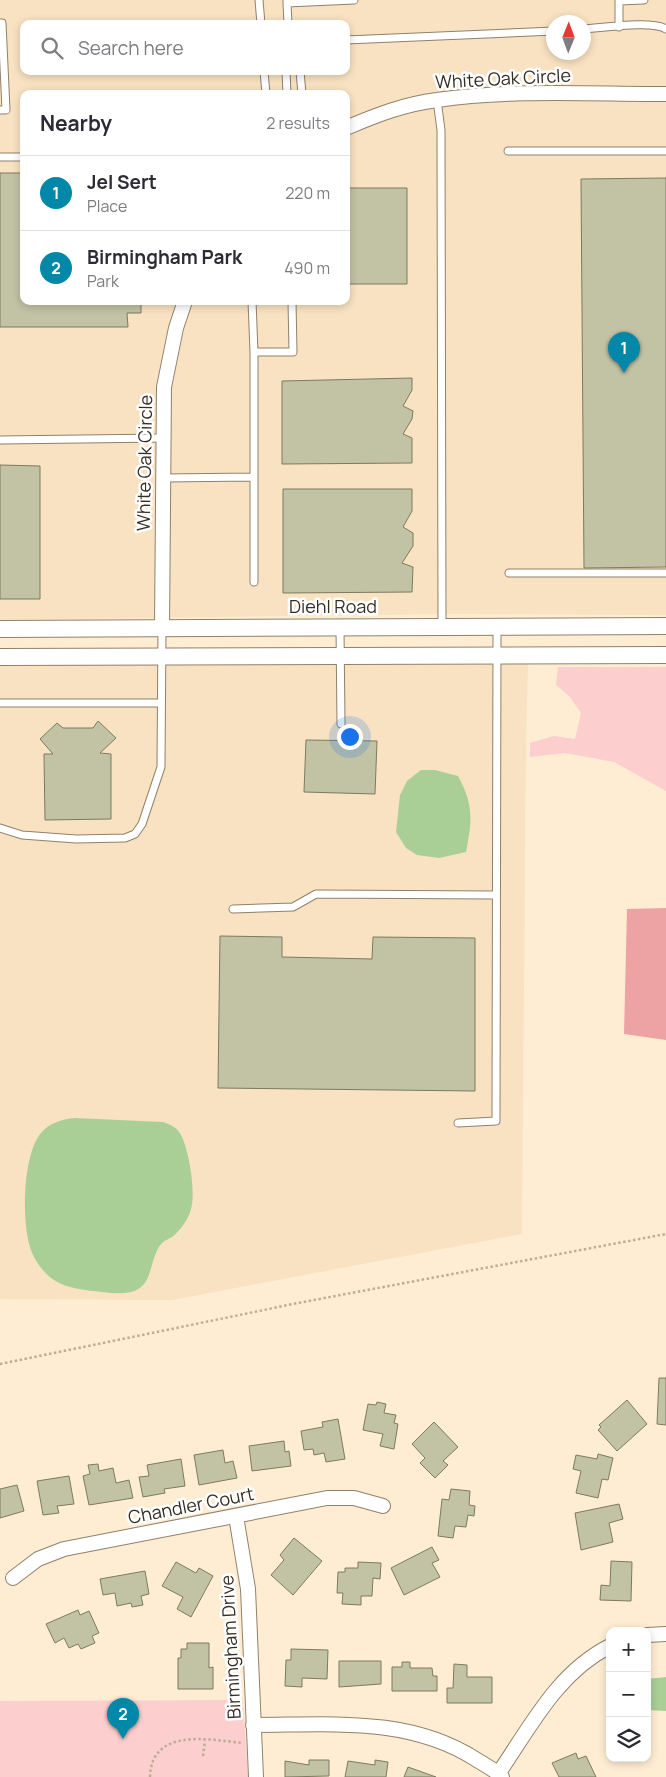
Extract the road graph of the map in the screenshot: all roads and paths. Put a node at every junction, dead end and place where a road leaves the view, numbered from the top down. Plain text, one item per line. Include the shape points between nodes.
1 (259, 0) edge
2 (354, 0) edge
3 (644, 0) edge
4 (619, 1) edge
5 (287, 2) edge
6 (261, 20) edge
7 (288, 20) edge
8 (0, 24) edge
9 (619, 27) junction
10 (591, 29) edge
11 (666, 29) edge
12 (546, 31) edge
13 (350, 40) edge
14 (2, 72) edge
15 (264, 75) edge
16 (286, 75) edge
17 (300, 75) edge
18 (266, 90) edge
19 (287, 90) edge
20 (302, 90) edge
21 (666, 94) edge
22 (437, 100) junction
23 (0, 110) edge
24 (350, 126) edge
25 (666, 150) edge
26 (508, 151) dead end
27 (0, 157) edge
28 (20, 157) edge
29 (184, 305) edge
30 (252, 305) edge
31 (292, 305) edge
32 (254, 352) junction
33 (163, 438) junction
34 (0, 440) edge
35 (253, 477) junction
36 (164, 478) junction
37 (509, 573) dead end
38 (666, 573) edge
39 (254, 582) dead end
40 (497, 626) junction
41 (666, 626) edge
42 (340, 627) junction
43 (442, 627) junction
44 (162, 628) junction
45 (0, 629) edge
46 (666, 654) edge
47 (162, 656) junction
48 (340, 656) junction
49 (498, 656) junction
50 (0, 657) edge
51 (0, 703) edge
52 (162, 703) junction
53 (341, 724) dead end
54 (0, 828) edge
55 (495, 895) junction
56 (233, 908) dead end
57 (458, 1123) dead end
58 (666, 1234) edge
59 (0, 1364) edge
60 (383, 1506) dead end
61 (236, 1516) junction
62 (13, 1578) dead end
63 (666, 1634) edge
64 (651, 1635) edge
65 (606, 1648) edge
66 (253, 1725) junction
67 (205, 1740) junction
68 (254, 1744) junction
69 (203, 1756) dead end
70 (500, 1775) edge
71 (150, 1777) edge
72 (256, 1777) edge

1 - 6 lane
2 - 5 lane
3 - 4 lane
4 - 9 lane
5 - 7 lane
8 - 14 lane
9 - 10 lane
9 - 11 lane via 662,26
12 - 13 lane
14 - 23 lane via 6,110
15 - 18 lane
16 - 19 lane
17 - 20 lane
21 - 22 street, White Oak Circle via 508,95
22 - 24 street, White Oak Circle via 378,114
22 - 43 lane via 441,130
25 - 26 lane
27 - 28 lane
29 - 33 street, White Oak Circle via 168,363
30 - 32 lane
31 - 32 lane via 293,352
32 - 35 lane
33 - 34 lane
33 - 36 street, White Oak Circle
35 - 36 lane
35 - 39 lane
36 - 44 street, White Oak Circle
37 - 38 lane
40 - 41 street, Diehl Road
40 - 43 street, Diehl Road
40 - 49 lane
42 - 43 street, Diehl Road
42 - 44 street, Diehl Road
42 - 48 lane
44 - 45 street, Diehl Road
44 - 47 lane
46 - 49 street
47 - 48 street
47 - 50 street
47 - 52 lane
48 - 49 street
48 - 53 lane
49 - 55 lane
51 - 52 lane
52 - 54 lane via 161,767 142,824 135,834 125,838 76,839 22,835
55 - 56 lane via 316,894 293,907
55 - 57 lane via 496,1121
58 - 59 path via 298,1303
60 - 61 street, Chandler Court via 340,1497
61 - 62 street, Chandler Court via 64,1549 38,1559
61 - 66 street, Birmingham Drive via 248,1589
63 - 64 street
65 - 70 street via 584,1661 558,1685
66 - 68 street, Birmingham Drive
66 - 70 street via 366,1725 403,1730 451,1745
67 - 68 path
67 - 69 path
67 - 71 path via 173,1741 164,1745 152,1761
68 - 72 street, Birmingham Drive

